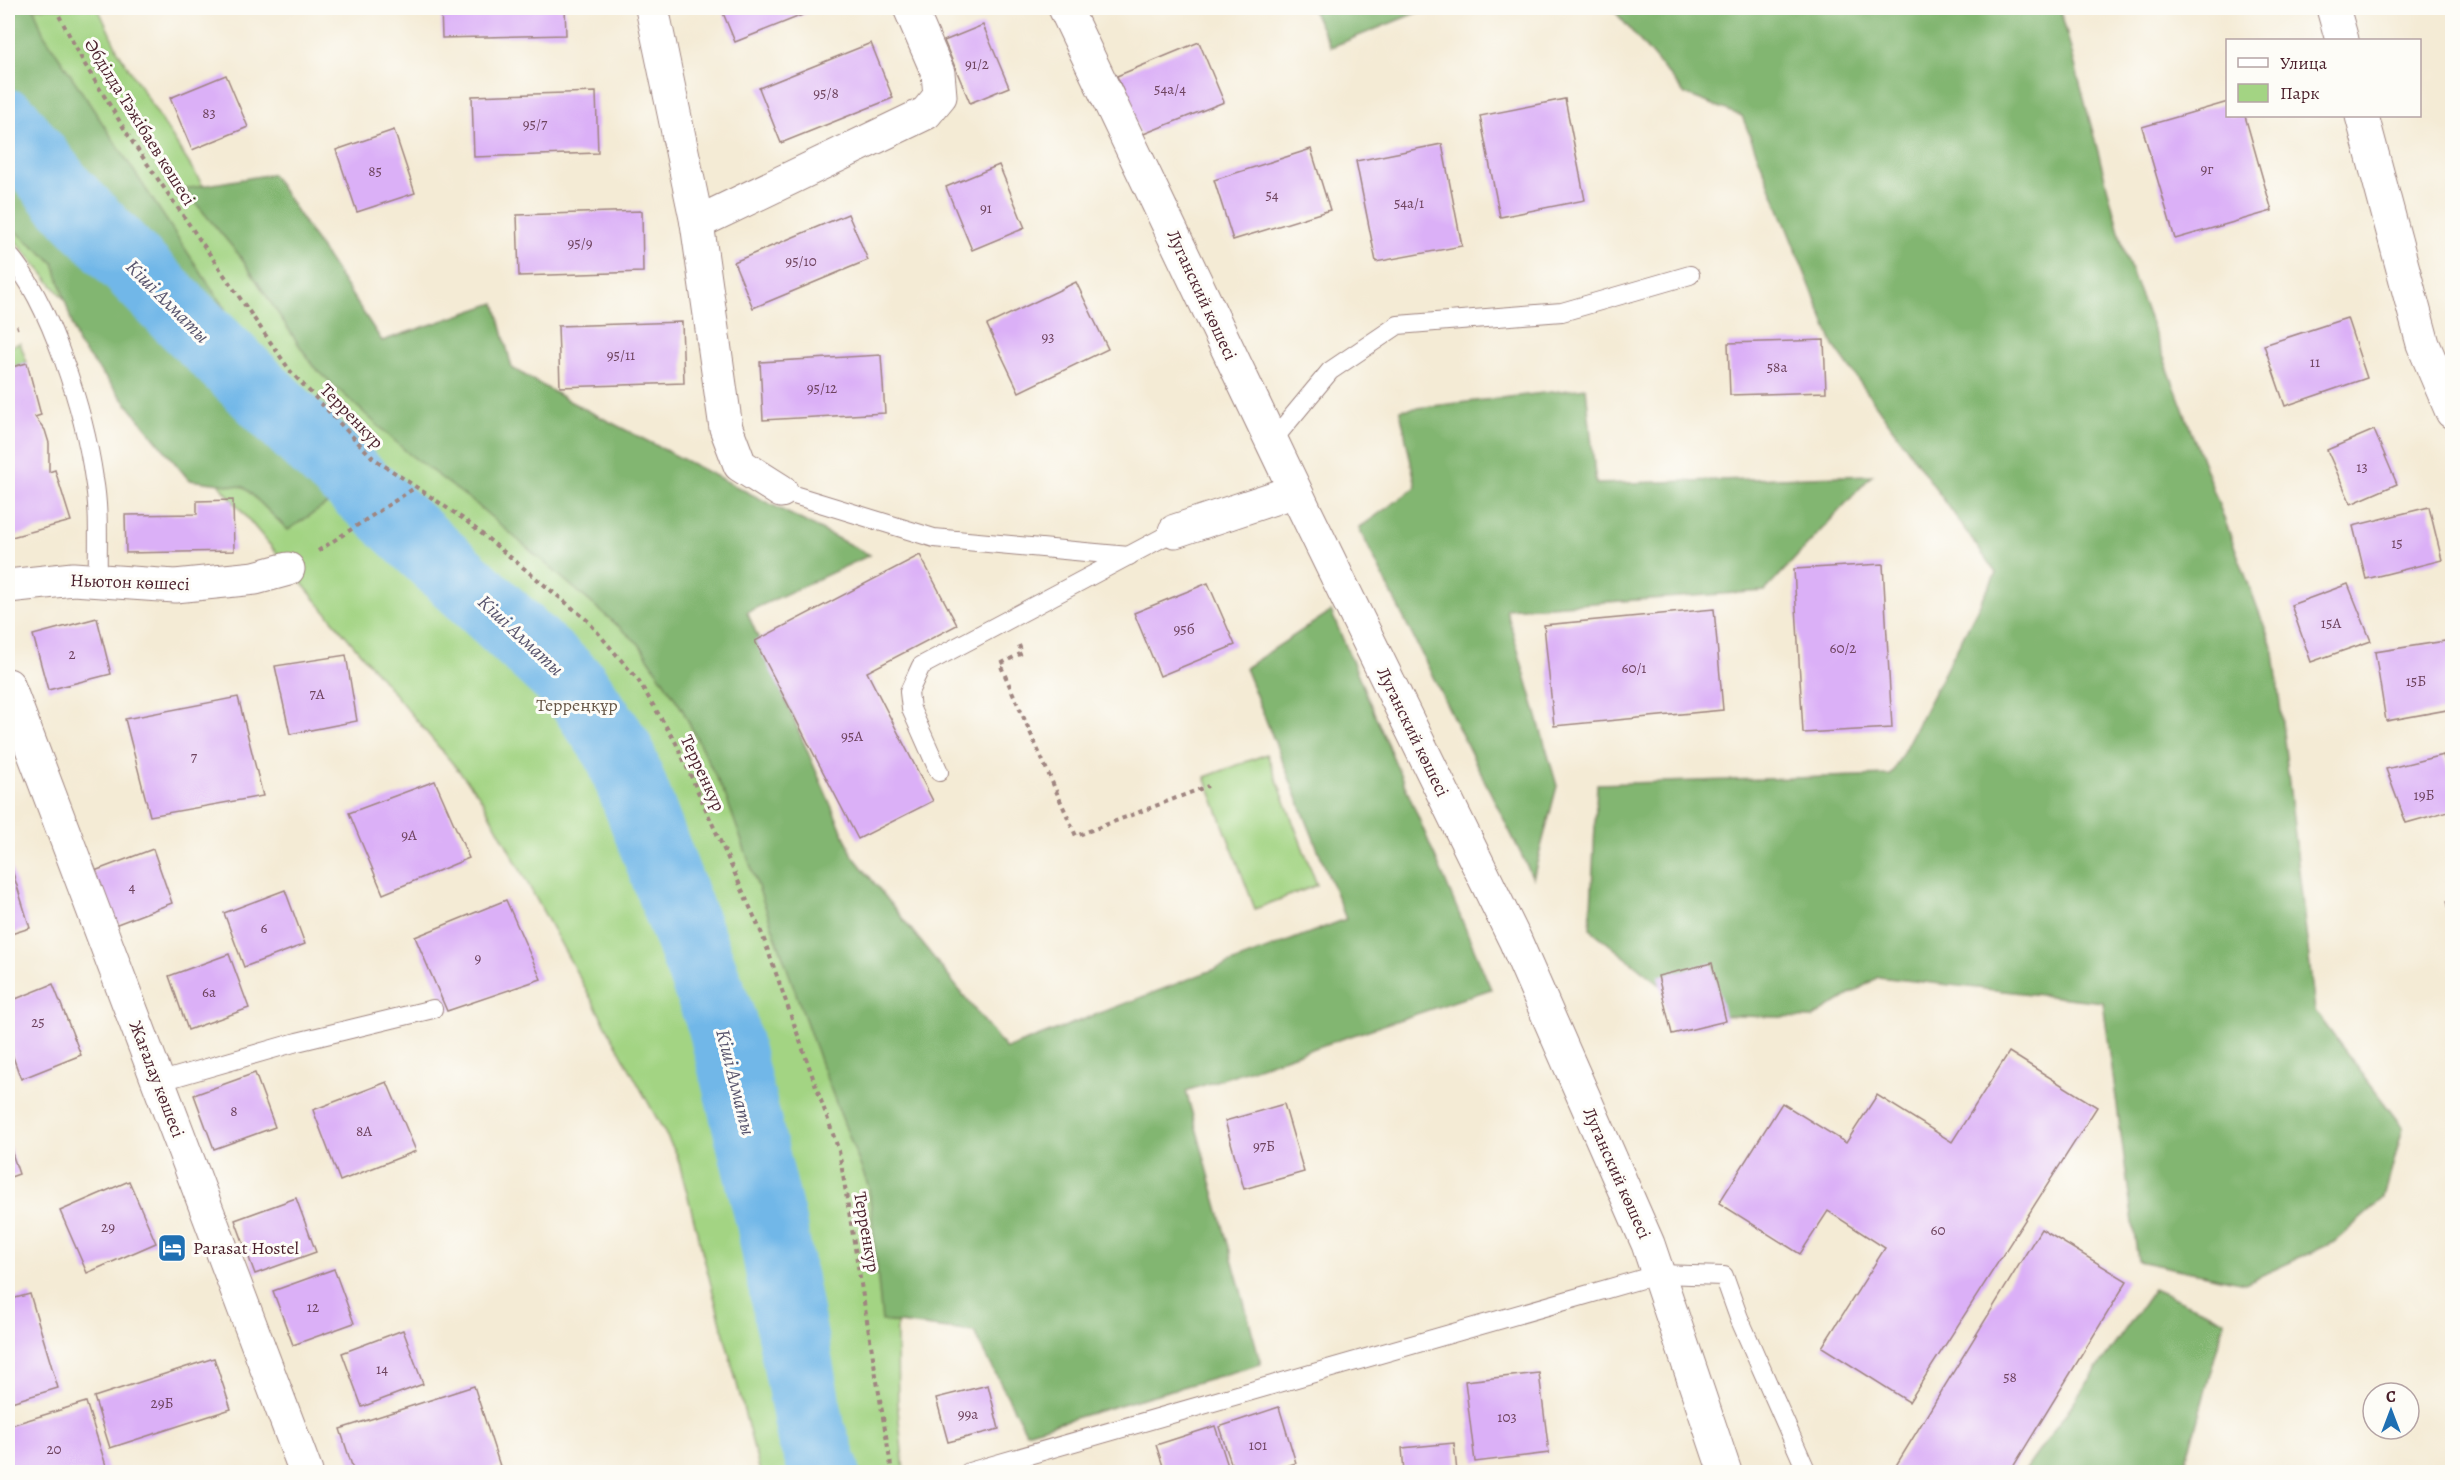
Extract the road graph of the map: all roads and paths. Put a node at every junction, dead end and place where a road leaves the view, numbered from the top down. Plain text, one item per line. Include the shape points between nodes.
1 (55, 8) edge
2 (652, 8) edge
3 (910, 8) edge
4 (1065, 8) edge
5 (2333, 8) edge
6 (2342, 39) edge
7 (2362, 117) edge
8 (697, 223) junction
9 (207, 249) joint
10 (8, 254) edge
11 (1690, 275) dead end
12 (2452, 412) edge
13 (1272, 441) junction
14 (416, 487) junction
15 (781, 491) joint
16 (1295, 491) junction
17 (1175, 531) joint
18 (341, 537) dead end
19 (1129, 556) junction
20 (288, 569) dead end
21 (98, 580) junction
22 (8, 586) edge
23 (1007, 621) junction
24 (8, 685) edge
25 (939, 772) dead end
26 (1208, 786) dead end
27 (433, 1009) dead end
28 (158, 1082) junction
29 (1659, 1274) junction
30 (306, 1473) edge
31 (892, 1473) edge
32 (969, 1473) edge
33 (1725, 1473) edge
34 (1807, 1473) edge

1 - 9 path, Әбділда Тәжібаев көшесі via 133,142
2 - 8 street
3 - 8 street via 938,73 939,96 926,113
4 - 13 street, Луганский көшесі
5 - 6 street
7 - 12 street via 2424,344
8 - 15 street via 726,428 740,465
9 - 14 path, Терренкур via 291,372 373,458
10 - 21 lane via 30,285 51,327 80,417 95,480
11 - 13 lane via 1562,312 1398,325 1330,371
13 - 16 street, Луганский көшесі
14 - 18 path
14 - 31 path, Терренкур via 465,520 587,620 638,680 676,743 762,934 839,1151
15 - 19 lane via 934,538
16 - 17 street
16 - 29 street, Луганский көшесі via 1515,940
17 - 19 lane
19 - 23 lane
20 - 21 street, Ньютон көшесі via 255,578 175,586
21 - 22 street, Ньютон көшесі
23 - 25 lane via 921,666 909,692 911,710
23 - 26 path via 1022,653 1000,664 1076,836
24 - 28 street, Жағалау көшесі
27 - 28 lane
28 - 30 street, Жағалау көшесі
29 - 32 lane
29 - 33 street, Луганский көшесі
29 - 34 lane via 1724,1276

